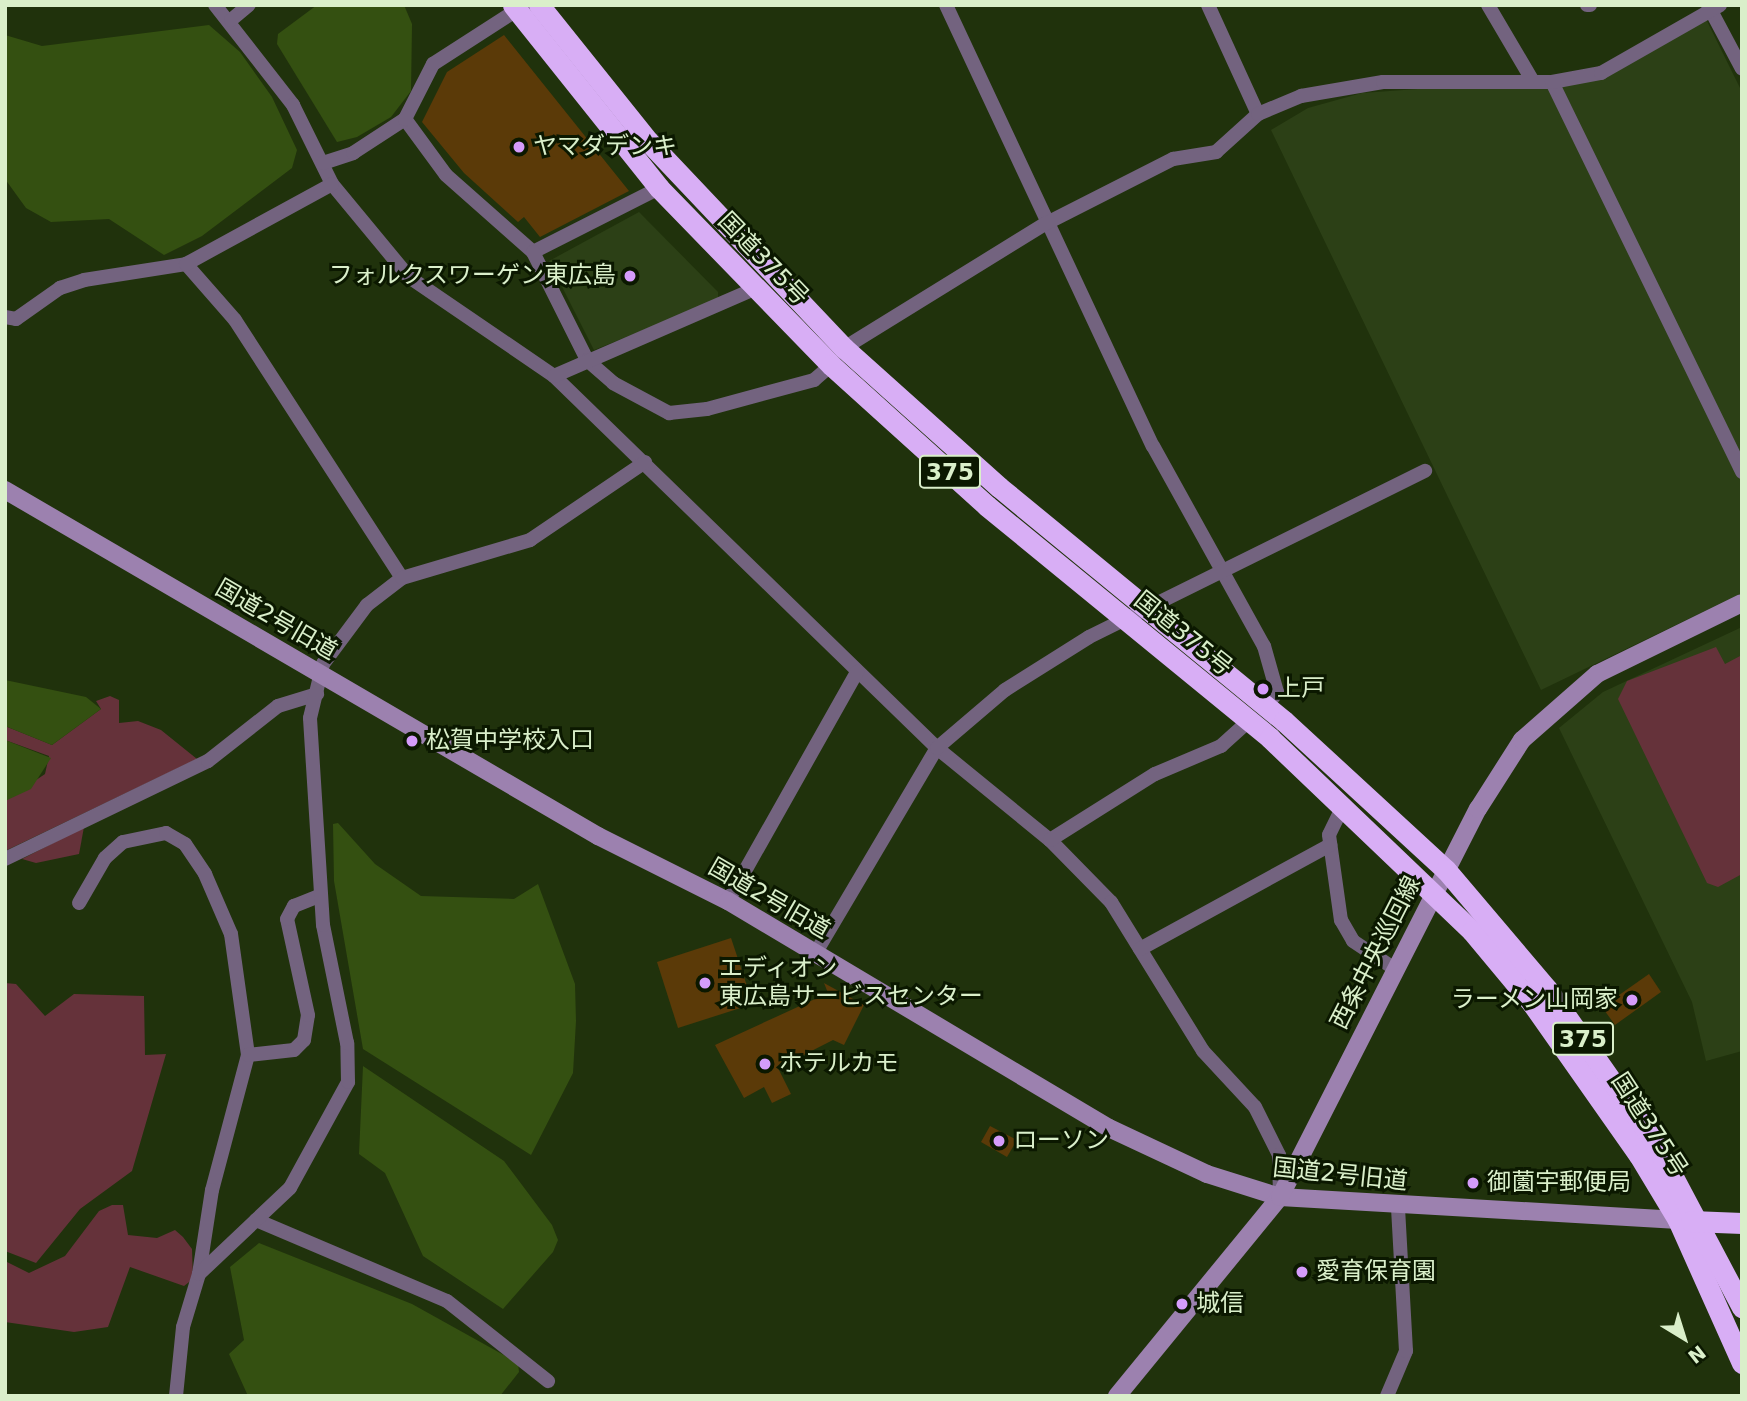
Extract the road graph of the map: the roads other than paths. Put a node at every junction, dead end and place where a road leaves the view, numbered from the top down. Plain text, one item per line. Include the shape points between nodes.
1 (215, 5) edge
2 (249, 5) edge
3 (539, 5) edge
4 (946, 5) edge
5 (1209, 5) edge
6 (1488, 5) edge
7 (518, 7) edge
8 (1713, 7) edge
9 (231, 20) junction
10 (1742, 69) edge
11 (1531, 78) junction
12 (1552, 82) junction
13 (1258, 114) junction
14 (405, 119) junction
15 (323, 163) junction
16 (332, 184) junction
17 (659, 188) junction
18 (1045, 224) junction
19 (533, 252) junction
20 (186, 264) junction
21 (754, 289) junction
22 (5, 317) edge
23 (837, 357) junction
24 (587, 360) junction
25 (554, 376) junction
26 (645, 462) junction
27 (1425, 471) dead end
28 (1742, 471) edge
29 (5, 490) edge
30 (1222, 574) junction
31 (402, 578) junction
32 (1742, 603) edge
33 (1149, 610) junction
34 (1123, 620) junction
35 (857, 672) junction
36 (323, 675) junction
37 (317, 694) junction
38 (1266, 707) junction
39 (1249, 721) junction
40 (937, 748) junction
41 (1344, 804) junction
42 (1050, 840) junction
43 (1330, 845) junction
44 (5, 859) edge
45 (1446, 870) junction
46 (1436, 891) junction
47 (321, 895) junction
48 (728, 901) junction
49 (79, 904) dead end
50 (1140, 949) junction
51 (815, 954) junction
52 (1395, 969) junction
53 (248, 1055) junction
54 (1280, 1197) junction
55 (1398, 1207) junction
56 (256, 1220) junction
57 (1678, 1220) junction
58 (1701, 1222) junction
59 (1742, 1223) edge
60 (199, 1274) junction
61 (1742, 1307) edge
62 (1742, 1363) edge
63 (548, 1381) dead end
64 (176, 1396) edge
65 (1117, 1396) edge
66 (1387, 1396) edge

1 - 9 street
2 - 9 street
3 - 23 highway, 国道375号 / 375 via 666,161
4 - 18 street
5 - 13 street
6 - 11 street
7 - 14 street via 433,64
7 - 17 highway, 国道375号 / 375
8 - 10 street
8 - 12 street via 1601,74
9 - 15 street via 293,105
11 - 12 street
11 - 13 street via 1383,82 1301,96
12 - 28 street
13 - 18 street via 1216,152 1173,159
14 - 15 street via 353,153
14 - 19 street via 446,175
15 - 16 street
16 - 20 street
16 - 25 street via 409,277
17 - 19 street
17 - 21 highway, 国道375号 / 375
18 - 23 street
18 - 30 street
19 - 24 street
20 - 22 street via 84,280 60,288 16,319
20 - 31 street via 235,320
21 - 23 highway, 国道375号 / 375
21 - 24 street
23 - 24 street via 814,380 683,413 669,413 623,389
23 - 33 highway, 国道375号 / 375
23 - 34 highway, 国道375号 / 375
24 - 25 street
25 - 26 street
26 - 31 street via 530,540
26 - 35 street
27 - 30 street
29 - 36 street, 国道2号旧道
30 - 33 street
30 - 38 street via 1276,676 1278,692
31 - 36 street via 367,605 323,664
32 - 45 street, 西条中央巡回線 via 1597,674 1543,717 1503,767
33 - 34 street
33 - 38 highway, 国道375号 / 375
34 - 39 highway, 国道375号 / 375
34 - 40 street via 1005,690
35 - 40 street
35 - 48 street
36 - 37 street
36 - 48 street, 国道2号旧道 via 598,836
37 - 44 street via 278,706 208,761
37 - 47 street via 310,718
38 - 45 highway, 国道375号 / 375
39 - 41 highway, 国道375号 / 375
39 - 42 street via 1221,747 1155,774
40 - 42 street
40 - 51 street
41 - 43 street
41 - 46 highway, 国道375号 / 375
42 - 50 street via 1111,902
43 - 50 street
43 - 52 street via 1345,930
45 - 46 street, 西条中央巡回線
45 - 58 highway, 国道375号 / 375 via 1562,1010
46 - 52 street, 西条中央巡回線
46 - 57 highway, 国道375号 / 375 via 1577,1063
47 - 53 street via 294,906 287,919 308,1014 304,1040 294,1050
47 - 56 street via 348,1082 290,1188
48 - 51 street, 国道2号旧道
49 - 53 street via 105,858 123,842 166,833 185,845 221,904 231,934
50 - 54 street via 1203,1051 1255,1107 1279,1155
51 - 54 street, 国道2号旧道 via 1109,1128 1207,1174
52 - 54 street, 西条中央巡回線
53 - 60 street via 212,1190
54 - 55 street, 国道2号旧道
54 - 65 street, 西条中央巡回線
55 - 57 street, 国道2号旧道
55 - 66 street via 1406,1351
56 - 60 street
56 - 63 street via 413,1282 447,1301
57 - 58 highway
57 - 62 highway, 国道375号 / 375
58 - 59 highway
58 - 61 highway, 国道375号 / 375
60 - 64 street via 183,1327

